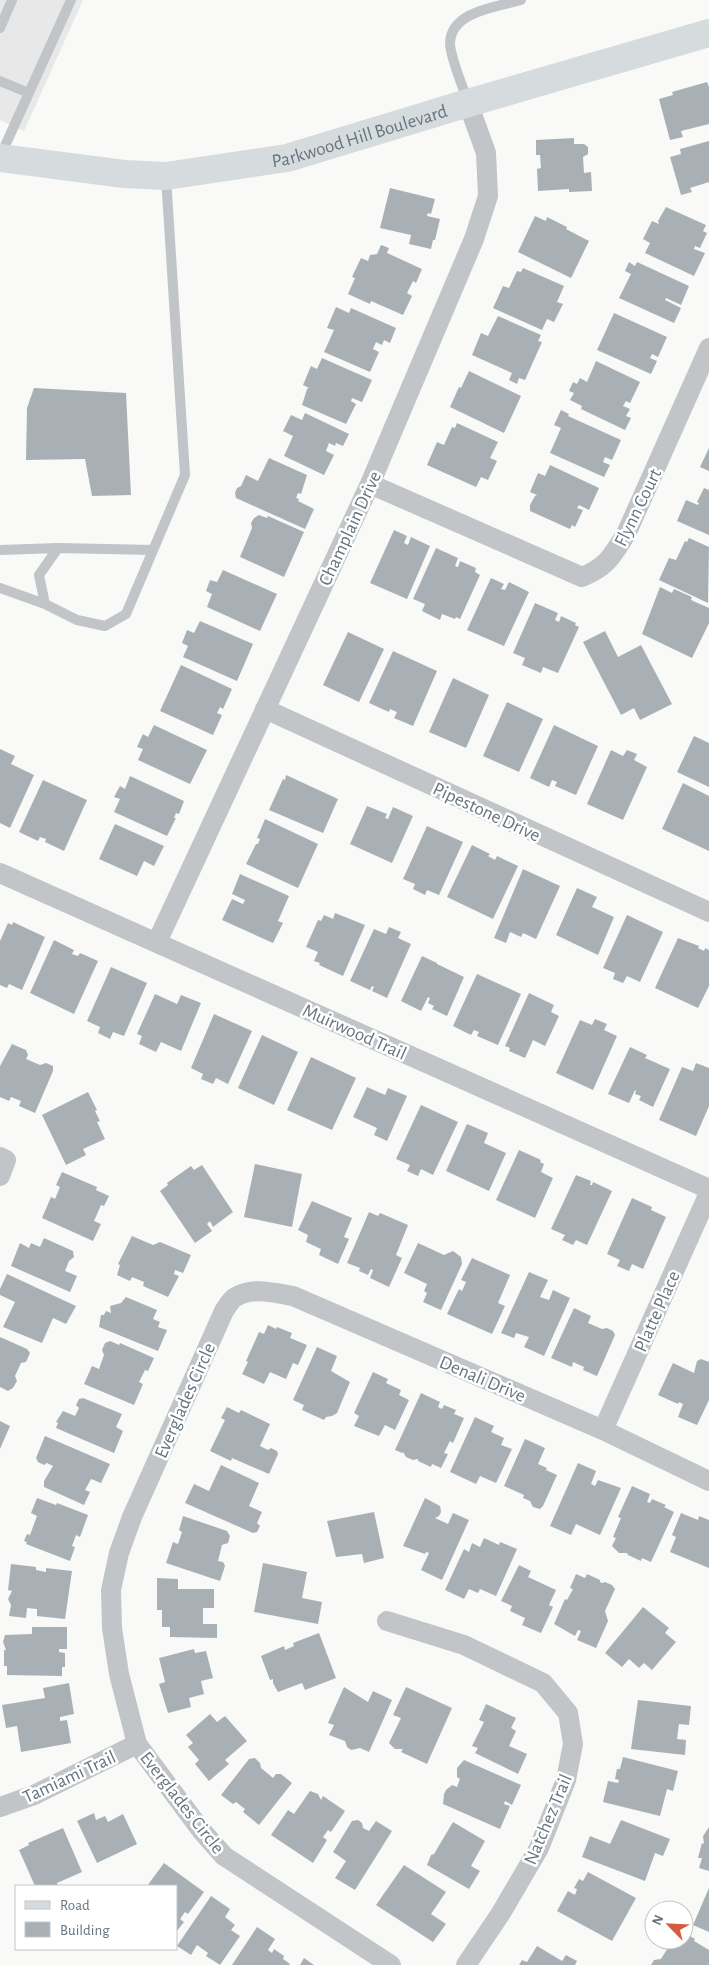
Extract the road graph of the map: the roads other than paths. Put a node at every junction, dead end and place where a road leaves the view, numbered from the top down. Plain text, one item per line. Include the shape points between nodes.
1 (12, 0) edge
2 (71, 0) edge
3 (521, 0) edge
4 (0, 28) edge
5 (709, 33) edge
6 (0, 80) edge
7 (29, 93) junction
8 (468, 103) junction
9 (0, 158) edge
10 (166, 176) junction
11 (709, 348) edge
12 (370, 484) junction
13 (58, 548) junction
14 (0, 550) edge
15 (152, 550) junction
16 (0, 588) edge
17 (45, 604) junction
18 (265, 709) junction
19 (0, 872) edge
20 (709, 912) edge
21 (157, 942) junction
22 (0, 1157) edge
23 (0, 1176) edge
24 (709, 1189) edge
25 (709, 1193) edge
26 (252, 1292) joint
27 (603, 1430) junction
28 (709, 1481) edge
29 (387, 1622) dead end
30 (137, 1744) junction
31 (0, 1807) edge
32 (391, 1965) edge
33 (466, 1965) edge

1 - 4 lane
2 - 7 lane
3 - 8 lane via 472,14 452,34 452,54
5 - 8 street, Parkwood Hill Boulevard
6 - 7 lane
7 - 9 lane
8 - 10 street, Parkwood Hill Boulevard via 287,158
8 - 12 street, Champlain Drive via 486,153 488,196 463,268
9 - 10 street, Parkwood Hill Boulevard via 124,174
10 - 15 lane via 185,475
11 - 12 street, Flynn Court via 626,534 599,570 582,576
12 - 18 street, Champlain Drive
13 - 14 lane
13 - 15 lane
13 - 17 lane via 40,574
15 - 17 lane via 126,614 105,626 77,620
16 - 17 lane
18 - 20 street, Pipestone Drive
18 - 21 street, Champlain Drive
19 - 21 street, Muirwood Trail
21 - 24 street, Muirwood Trail
22 - 23 street via 6,1160
25 - 27 street, Platte Place
26 - 27 street, Denali Drive via 258,1290 293,1296
26 - 30 street, Everglades Circle via 235,1298 224,1311 119,1553 112,1590 112,1628 119,1674
27 - 28 street, Denali Drive
29 - 33 street, Natchez Trail via 464,1645 543,1683 568,1713 573,1744 566,1780 539,1848
30 - 31 street, Tamiami Trail via 34,1795
30 - 32 street, Everglades Circle via 200,1830 224,1856

